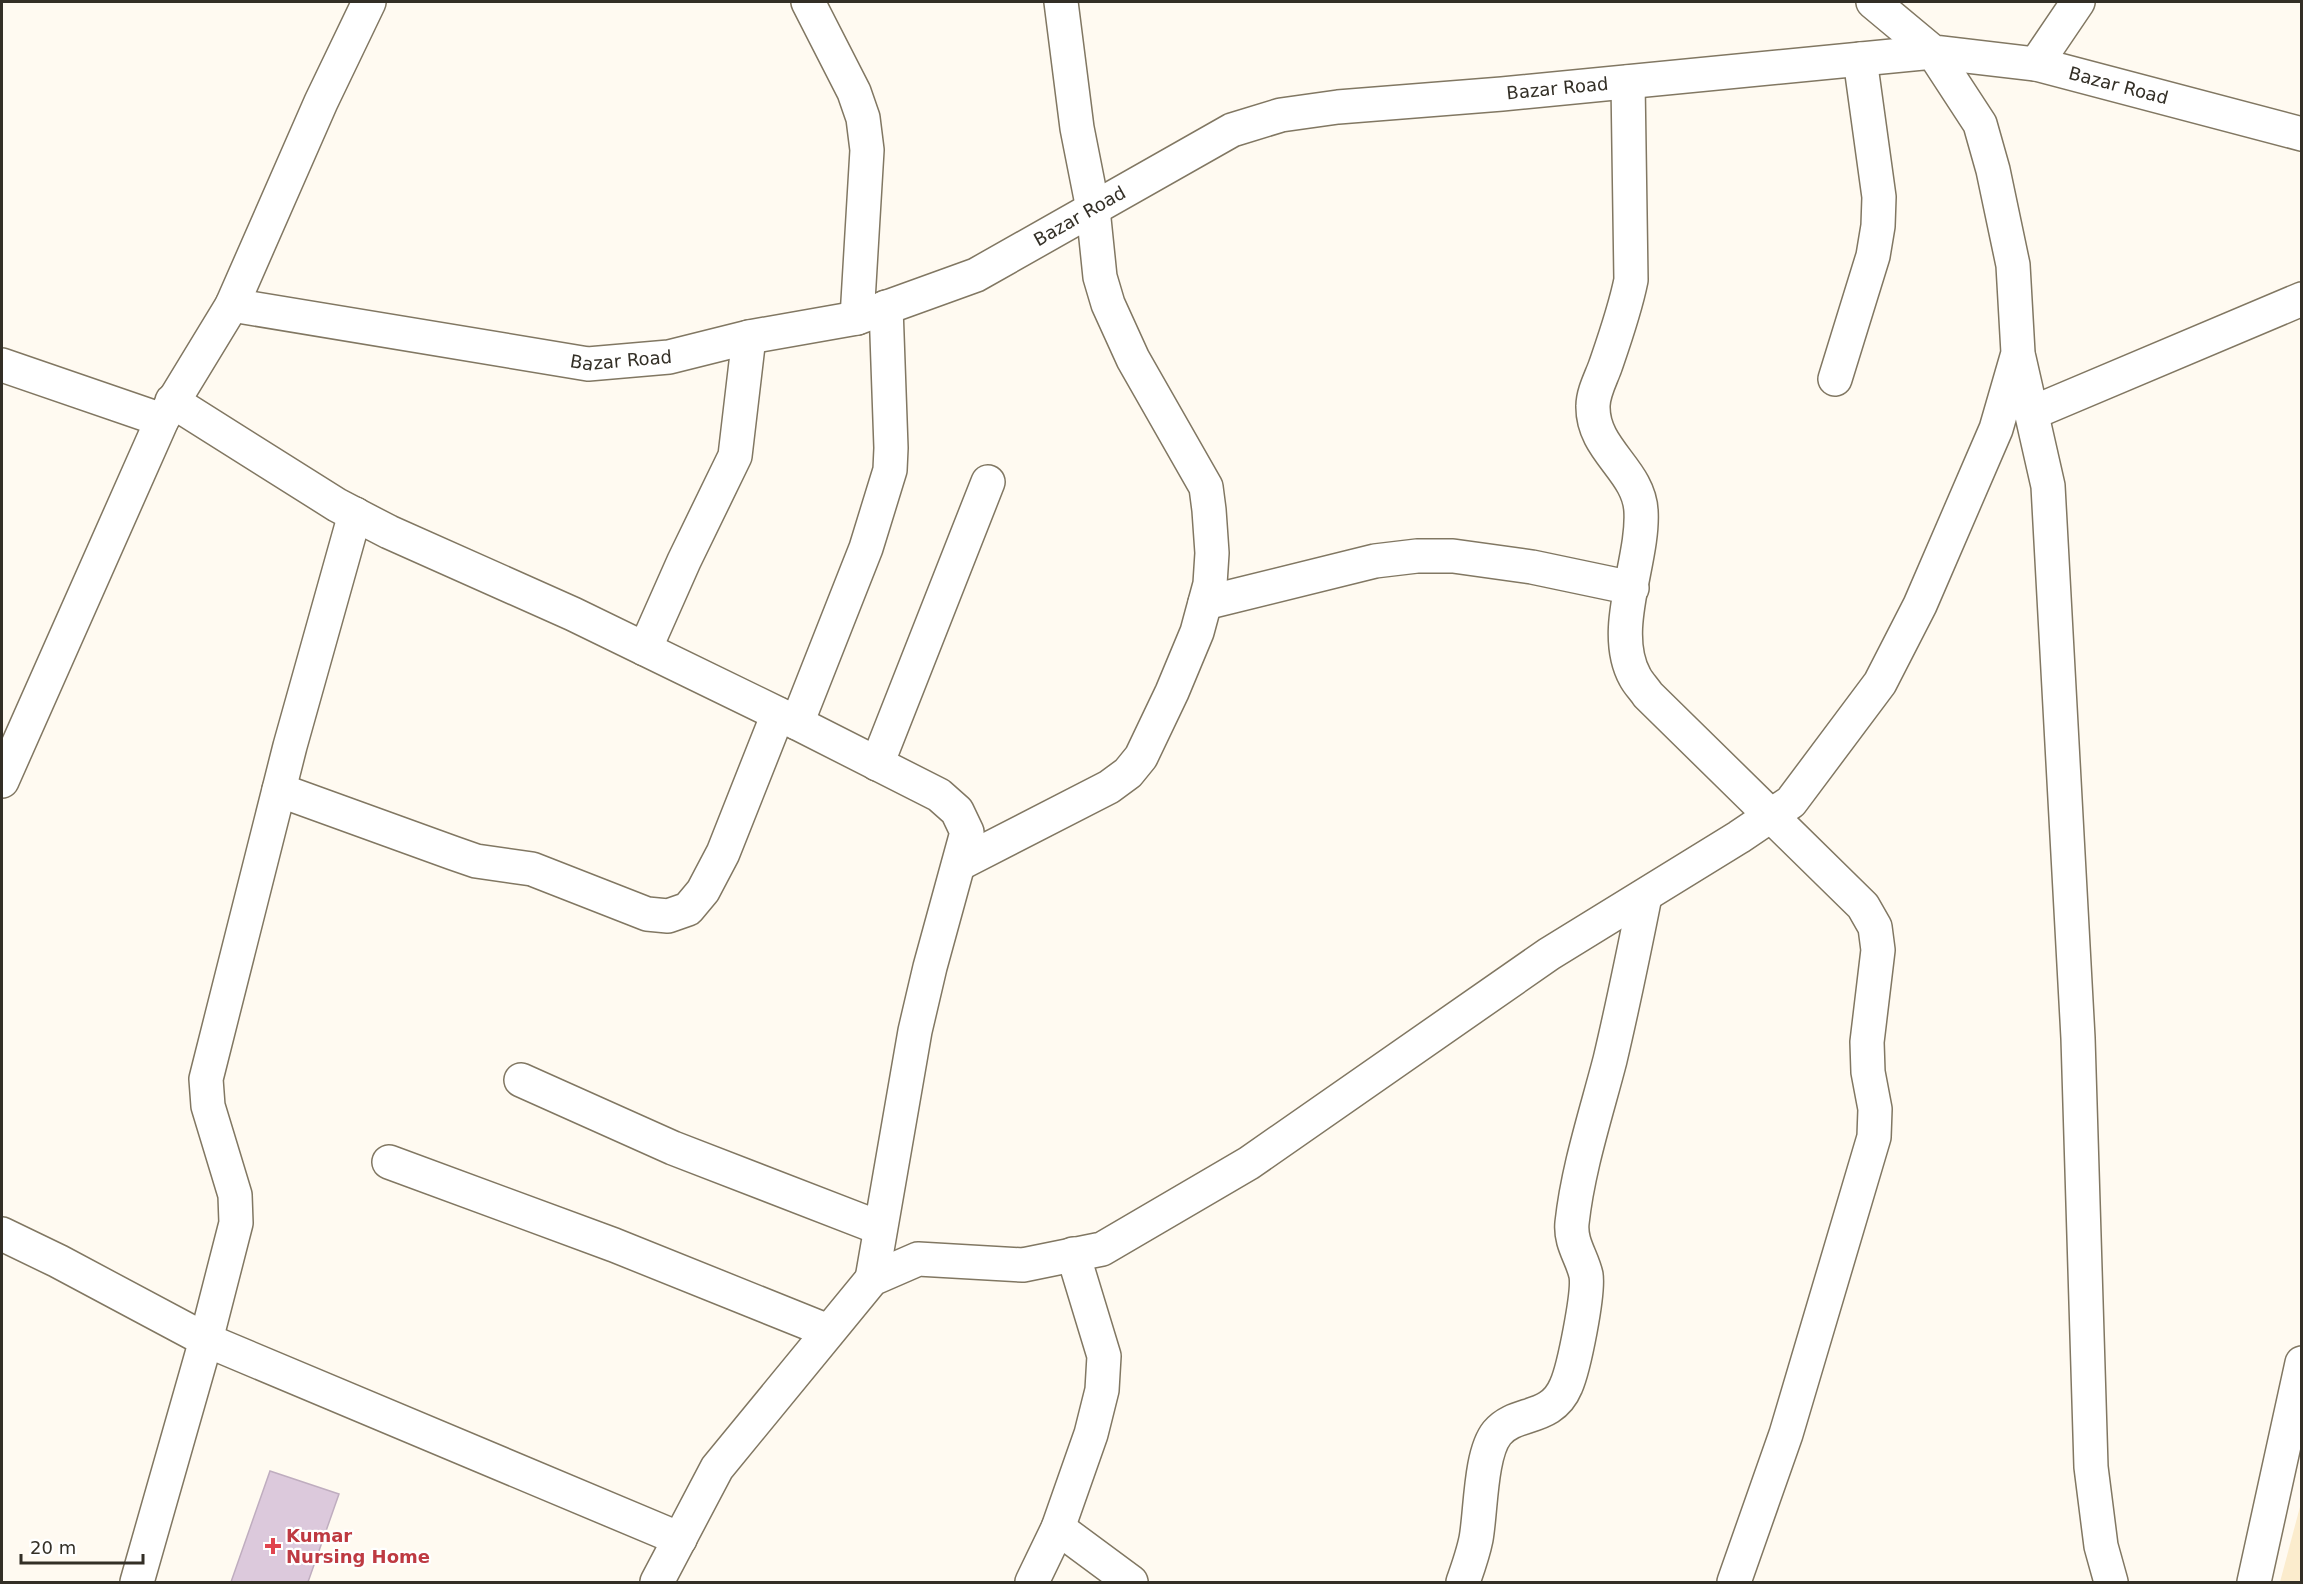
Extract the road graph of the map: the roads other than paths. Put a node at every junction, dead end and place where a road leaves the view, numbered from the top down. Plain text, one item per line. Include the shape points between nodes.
1 (369, 2) edge
2 (808, 2) edge
3 (1061, 2) edge
4 (1873, 2) edge
5 (2078, 2) edge
6 (1933, 52) junction
7 (1860, 59) junction
8 (2036, 64) junction
9 (1628, 82) junction
10 (2301, 134) edge
11 (1093, 209) junction
12 (2301, 299) edge
13 (232, 305) junction
14 (872, 313) junction
15 (749, 337) junction
16 (2018, 353) junction
17 (2, 365) edge
18 (1835, 379) dead end
19 (167, 411) junction
20 (2032, 413) junction
21 (988, 482) dead end
22 (355, 514) junction
23 (1632, 588) junction
24 (1205, 603) junction
25 (645, 649) junction
26 (788, 718) junction
27 (877, 764) junction
28 (2, 781) edge
29 (279, 790) junction
30 (1772, 815) junction
31 (959, 864) junction
32 (1645, 896) junction
33 (521, 1080) dead end
34 (389, 1162) dead end
35 (880, 1228) junction
36 (2, 1234) edge
37 (1073, 1254) junction
38 (872, 1279) junction
39 (828, 1331) junction
40 (206, 1340) junction
41 (2301, 1363) edge
42 (1058, 1528) junction
43 (680, 1539) junction
44 (137, 1582) edge
45 (657, 1582) edge
46 (1032, 1582) edge
47 (1131, 1582) edge
48 (1463, 1582) edge
49 (1734, 1582) edge
50 (2111, 1582) edge
51 (2254, 1582) edge

1 - 13 street
2 - 14 street via 850,83 863,118
3 - 11 street via 1077,128
4 - 6 street
5 - 8 street
6 - 7 street, Bazar Road
6 - 8 street, Bazar Road
6 - 16 street via 1980,124 1993,170 2013,265
7 - 9 street, Bazar Road
7 - 18 street via 1880,197 1878,226 1873,256
8 - 10 street, Bazar Road
9 - 11 street, Bazar Road via 1281,115 1232,130
9 - 23 street via 1631,280 1593,404 1595,428 1633,484 1641,507 1641,535
11 - 14 street, Bazar Road via 976,275
11 - 24 street via 1100,277 1108,304 1133,359 1206,487 1212,553
12 - 20 street
13 - 15 street, Bazar Road via 588,364 669,357
13 - 19 street
14 - 15 street, Bazar Road
14 - 26 street via 890,470 866,548
15 - 25 street via 735,456
16 - 20 street
16 - 30 street via 1996,429 1920,605 1880,683 1791,802
17 - 19 street
19 - 22 street
19 - 28 street
20 - 50 street via 2048,486 2078,1038 2091,1467 2101,1546
21 - 27 street
22 - 25 street
22 - 29 street
23 - 24 street via 1532,567 1453,556 1417,556 1376,561
23 - 30 street via 1626,619 1626,651 1634,676 1648,695
24 - 31 street via 1172,692 1141,757 1128,773 1109,787
25 - 26 street
26 - 27 street
26 - 29 street via 703,891 687,909 668,916 647,914 532,869 453,854
27 - 31 street via 939,795 957,811 967,832
29 - 40 street via 206,1079 208,1106 235,1195 236,1214
30 - 32 street
30 - 49 street via 1863,906 1875,927 1878,950 1867,1042 1875,1119 1874,1137 1827,1302 1766,1496
31 - 35 street via 915,1031
32 - 37 street via 1549,954 1249,1163 1102,1249
32 - 48 street via 1621,1014 1578,1186 1572,1227 1574,1246 1586,1274 1586,1289 1572,1366 1556,1404 1497,1433 1486,1458 1476,1540
33 - 35 street via 673,1148
34 - 39 street via 614,1245
35 - 38 street
36 - 40 street
37 - 38 street via 1023,1264 918,1259
37 - 42 street via 1104,1356 1102,1390 1091,1434
38 - 39 street
39 - 43 street via 717,1468
40 - 43 street
40 - 44 street
41 - 51 street
42 - 46 street
42 - 47 street
43 - 45 street

